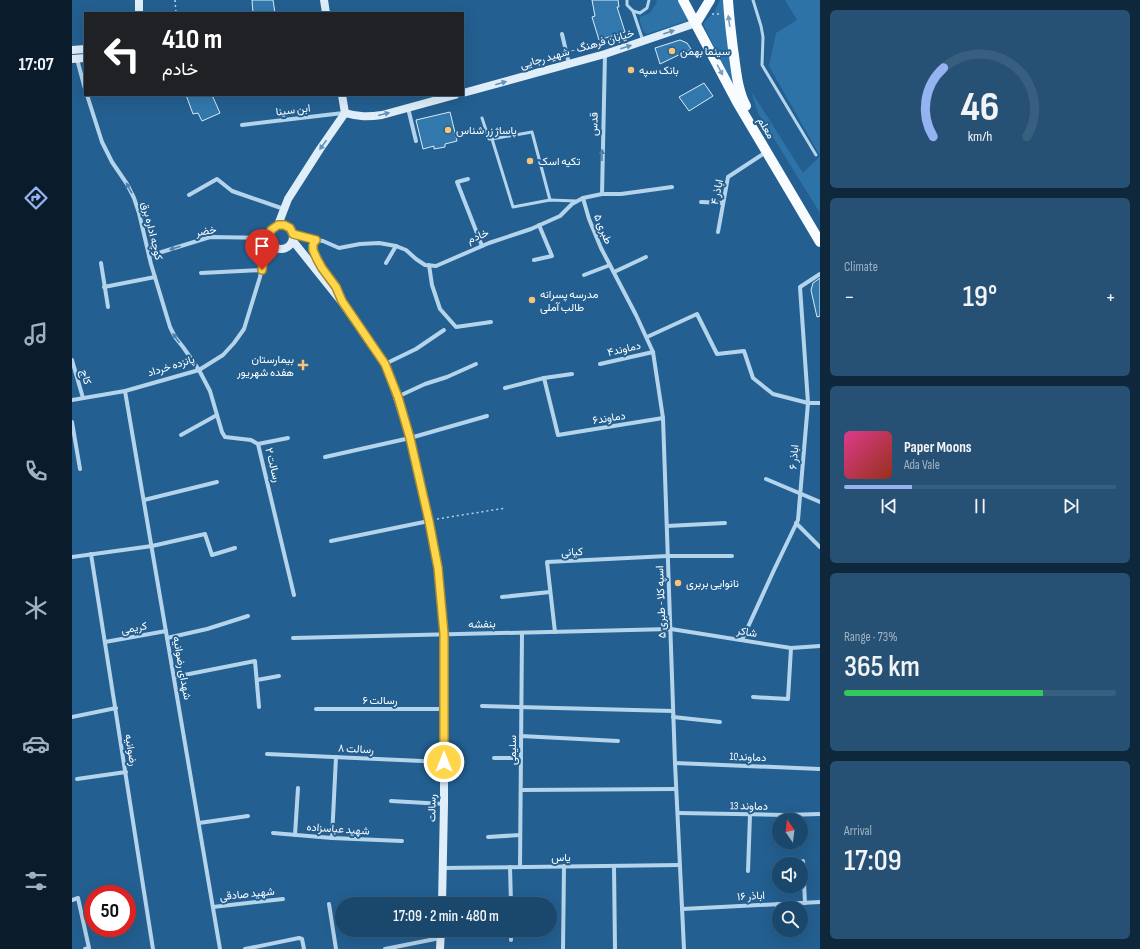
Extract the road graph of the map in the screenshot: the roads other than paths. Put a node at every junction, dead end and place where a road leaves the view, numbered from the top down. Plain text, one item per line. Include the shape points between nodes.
1 (138, 0) edge
2 (324, 0) edge
3 (627, 0) edge
4 (649, 0) edge
5 (683, 0) edge
6 (710, 0) edge
7 (728, 0) edge
8 (753, 0) edge
9 (632, 11) junction
10 (140, 12) edge
11 (326, 12) edge
12 (696, 23) junction
13 (562, 34) dead end
14 (643, 41) junction
15 (84, 48) edge
16 (72, 50) edge
17 (605, 54) junction
18 (78, 58) edge
19 (569, 64) junction
20 (84, 85) edge
21 (464, 93) edge
22 (87, 96) edge
23 (342, 96) edge
24 (451, 96) edge
25 (408, 107) junction
26 (346, 113) junction
27 (482, 118) dead end
28 (242, 125) dead end
29 (492, 139) junction
30 (416, 141) dead end
31 (767, 152) junction
32 (816, 155) dead end
33 (468, 180) dead end
34 (672, 187) dead end
35 (602, 194) junction
36 (189, 195) dead end
37 (583, 198) junction
38 (550, 200) junction
39 (577, 201) junction
40 (701, 202) dead end
41 (723, 203) junction
42 (284, 209) junction
43 (278, 225) junction
44 (539, 225) junction
45 (820, 230) edge
46 (718, 232) dead end
47 (293, 237) junction
48 (269, 239) junction
49 (316, 240) junction
50 (820, 242) edge
51 (396, 246) junction
52 (482, 246) junction
53 (279, 249) junction
54 (149, 256) junction
55 (646, 257) dead end
56 (534, 260) dead end
57 (101, 263) dead end
58 (386, 263) dead end
59 (429, 265) junction
60 (610, 265) junction
61 (262, 268) junction
62 (614, 272) junction
63 (201, 273) dead end
64 (820, 274) edge
65 (584, 276) dead end
66 (155, 277) junction
67 (104, 287) junction
68 (342, 301) junction
69 (108, 307) dead end
70 (491, 322) dead end
71 (444, 330) dead end
72 (647, 337) junction
73 (653, 352) junction
74 (72, 360) edge
75 (385, 364) junction
76 (476, 364) dead end
77 (600, 364) dead end
78 (199, 370) junction
79 (572, 374) dead end
80 (544, 378) junction
81 (505, 388) dead end
82 (125, 391) junction
83 (398, 397) junction
84 (83, 398) junction
85 (72, 400) edge
86 (808, 403) junction
87 (820, 403) edge
88 (217, 415) junction
89 (487, 416) dead end
90 (664, 418) junction
91 (72, 422) edge
92 (181, 435) dead end
93 (288, 438) dead end
94 (410, 438) junction
95 (258, 444) junction
96 (325, 457) dead end
97 (80, 469) dead end
98 (766, 479) dead end
99 (217, 482) dead end
100 (800, 494) junction
101 (144, 500) junction
102 (820, 502) edge
103 (429, 521) junction
104 (725, 523) dead end
105 (796, 523) junction
106 (667, 526) junction
107 (331, 541) dead end
108 (152, 546) junction
109 (820, 547) edge
110 (235, 548) dead end
111 (91, 554) junction
112 (668, 556) junction
113 (732, 556) dead end
114 (72, 557) edge
115 (550, 592) junction
116 (294, 594) dead end
117 (502, 597) dead end
118 (248, 616) dead end
119 (671, 629) junction
120 (166, 631) junction
121 (555, 632) junction
122 (522, 633) junction
123 (444, 634) junction
124 (167, 638) junction
125 (293, 638) dead end
126 (742, 640) junction
127 (105, 642) junction
128 (820, 646) edge
129 (791, 648) junction
130 (279, 676) dead end
131 (174, 677) junction
132 (257, 680) junction
133 (753, 697) dead end
134 (482, 706) dead end
135 (259, 707) dead end
136 (521, 707) junction
137 (116, 708) junction
138 (316, 709) dead end
139 (444, 709) junction
140 (673, 711) junction
141 (72, 717) edge
142 (674, 717) junction
143 (720, 722) dead end
144 (521, 736) junction
145 (618, 741) dead end
146 (267, 754) dead end
147 (336, 757) junction
148 (494, 758) dead end
149 (521, 758) junction
150 (444, 762) junction
151 (675, 763) junction
152 (820, 769) edge
153 (126, 772) junction
154 (78, 779) dead end
155 (298, 788) dead end
156 (676, 789) junction
157 (521, 790) junction
158 (391, 801) dead end
159 (444, 804) junction
160 (678, 813) junction
161 (820, 814) edge
162 (750, 815) junction
163 (248, 816) dead end
164 (199, 823) junction
165 (273, 833) dead end
166 (295, 835) junction
167 (520, 835) junction
168 (488, 837) dead end
169 (332, 838) junction
170 (402, 841) dead end
171 (680, 865) junction
172 (564, 866) junction
173 (614, 866) junction
174 (510, 867) junction
175 (520, 867) junction
176 (443, 868) junction
177 (748, 872) dead end
178 (442, 897) edge
179 (511, 897) edge
180 (283, 899) dead end
181 (72, 900) edge
182 (820, 902) edge
183 (808, 903) edge
184 (329, 904) dead end
185 (772, 904) edge
186 (213, 907) junction
187 (682, 909) junction
188 (430, 937) edge
189 (441, 937) edge
190 (85, 949) edge
191 (154, 949) edge
192 (220, 949) edge
193 (245, 949) edge
194 (304, 949) edge
195 (336, 949) edge
196 (385, 949) edge
197 (440, 949) edge
198 (563, 949) edge
199 (615, 949) edge
200 (684, 949) edge

1 - 10 main road
2 - 11 main road
3 - 9 lane via 627,6
4 - 9 lane via 647,8 640,12
5 - 12 main road, معلم
6 - 12 main road
45 -> 7 main road, معلم via 742,98
8 - 32 lane via 763,37 762,65
9 - 14 lane
14 -> 12 main road, خیابان فرهنگ - شهید رجایی
12 -> 31 main road, معلم via 737,102
13 - 19 street
17 -> 14 main road, خیابان فرهنگ - شهید رجایی
15 - 16 main road
17 - 19 main road, خیابان فرهنگ - شهید رجایی
35 -> 17 street, قدس
18 - 20 street
21 -> 19 main road, خیابان فرهنگ - شهید رجایی
54 -> 22 street, کوچه اداره برق via 134,198 102,142
23 - 26 main road
24 - 25 main road
26 -> 25 main road via 357,117 371,117
25 - 30 street
26 - 28 street, ابن سینا
26 -> 42 main road via 320,149
27 - 29 lane via 489,139
29 - 38 lane via 513,207
29 - 38 lane via 532,132
31 - 41 street, اباذر ۴ via 728,177
31 - 50 main road, معلم
33 - 52 street via 457,182
34 - 35 street, خادم
35 - 37 street, خادم
36 - 42 street via 217,179 232,191
37 - 39 street, خادم
37 - 60 street, طبری ۵ via 589,219
38 - 39 lane
39 - 44 street, خادم via 560,216
40 - 41 street
41 - 46 street, اباذر ۴
42 - 43 main road
43 - 47 main road via 290,228
43 - 48 main road via 271,230
44 - 52 street, خادم
44 - 56 street via 552,256
47 - 49 main road
47 - 53 main road via 288,248
47 - 68 main road, رسالت
48 - 53 main road via 273,246
48 -> 54 street, خضر via 210,237
48 - 61 street, پانزده خرداد
49 - 51 street via 339,248 379,243
49 - 68 main road, رسالت via 313,250
51 - 58 street
51 - 59 street via 406,250 416,260
52 - 59 street, خادم via 436,266
53 - 61 street, پانزده خرداد
54 - 66 street, کوچه اداره برق
55 - 62 street
57 - 67 street
59 - 70 street via 440,309 456,327
60 - 62 street, اسپه کلا - طبری ۵
60 - 65 street
61 - 63 street
61 - 78 street, پانزده خرداد via 244,328 223,355
62 - 72 street, اسپه کلا - طبری ۵
64 - 86 street, اباذر ۶ via 800,287
66 - 67 street
78 -> 66 street, کوچه اداره برق via 170,327
67 - 69 street
68 - 75 main road, رسالت
71 - 75 street via 416,349
72 - 73 street, اسپه کلا - طبری ۵
72 - 86 street via 697,314 717,354 744,351 753,378 773,394
73 - 77 street, دماوند۴
73 - 90 street, اسپه کلا - طبری ۵
74 - 84 street, کاج
75 - 83 main road, رسالت
76 - 83 street
78 - 82 street, پانزده خرداد
78 - 88 street, رسالت ۲ via 210,391
79 - 80 street
80 - 81 street
80 - 90 street, دماوند۶ via 558,435
82 - 84 street, پانزده خرداد
82 - 101 street, شهدای رضوانیه
83 - 94 main road, رسالت
84 - 85 street, پانزده خرداد
86 - 87 street
86 - 100 street, اباذر ۶
88 - 92 street
88 - 95 street, رسالت ۲ via 225,437 251,440
89 - 94 street
90 - 106 street, اسپه کلا - طبری ۵
91 - 97 street
93 - 95 street
94 - 96 street
94 - 103 main road, رسالت
95 - 116 street, رسالت ۲
98 - 100 street
99 - 101 street
100 - 102 street
100 - 105 street, اباذر ۶
101 - 108 street, شهدای رضوانیه
103 - 107 street
103 - 123 main road, رسالت via 438,568
104 - 106 street
105 - 109 street
105 - 126 street, اباذر ۶
106 - 112 street, اسپه کلا - طبری ۵
108 - 110 street via 205,534 212,555
108 - 111 street
108 - 120 street, شهدای رضوانیه
111 - 114 street
111 - 127 street, رضوانیه
112 - 113 street
112 - 115 street, کیانی via 547,562
112 - 119 street, اسپه کلا - طبری ۵
115 - 117 street
115 - 121 street, کیانی
118 - 124 street via 207,630
119 - 121 street, بنفشه
119 - 126 street, شاکر
119 - 140 street, اسپه کلا - طبری ۵
120 - 124 street, شهدای رضوانیه
120 - 127 street, کریمی
121 - 122 street, بنفشه
122 - 123 street, بنفشه
122 - 136 street, سلیمی
123 - 125 street, بنفشه
123 - 139 main road, رسالت
124 - 131 street, شهدای رضوانیه
126 - 129 street, شاکر
127 - 137 street, رضوانیه
128 - 129 street, شاکر
129 - 133 street via 788,699
130 - 132 street
131 - 132 street via 255,661
131 - 164 street, شهدای رضوانیه
132 - 135 street
134 - 136 street
136 - 140 street
136 - 144 street, سلیمی
137 - 141 street
137 - 153 street, رضوانیه
138 - 139 street, رسالت ۶
139 - 150 main road, رسالت
140 - 142 street, اسپه کلا - طبری ۵
142 - 143 street
142 - 151 street, اسپه کلا - طبری ۵
144 - 145 street
144 - 149 street, سلیمی
146 - 147 street, رسالت ۸
147 - 150 street, رسالت ۸
147 - 169 street
148 - 149 street
149 - 157 street, سلیمی
150 - 159 main road, رسالت
151 - 152 street, دماوند10
151 - 156 street, اسپه کلا - طبری ۵
153 - 154 street
153 - 191 street, رضوانیه
155 - 166 street
156 - 157 street
156 - 160 street, اسپه کلا - طبری ۵
157 - 167 street, سلیمی
158 - 159 street
159 - 176 main road, رسالت
160 - 162 street, دماوند 13
160 - 171 street, اسپه کلا - طبری ۵
161 - 162 street, دماوند 13
162 - 177 street
163 - 164 street
164 - 186 street, شهدای رضوانیه
165 - 166 street, شهید عباسزاده
166 - 169 street, شهید عباسزاده
167 - 168 street
167 - 175 street, سلیمی
169 - 170 street, شهید عباسزاده
171 - 173 street, یاس
171 - 187 street, اسپه کلا - طبری ۵
172 - 173 street, یاس
172 - 175 street, یاس
172 - 198 street
173 - 199 street
174 - 175 street, یاس
174 - 176 street, یاس
174 - 179 street
176 - 178 main road, رسالت
180 - 186 street, شهید صادقی
181 - 190 street via 78,898 89,948
182 - 183 street, اباذر ۱۶
184 - 195 street
185 - 187 street, اباذر ۱۶
186 - 192 street, شهدای رضوانیه
187 - 200 street, اسپه کلا - طبری ۵
188 - 196 street
189 - 197 main road
193 - 194 street via 299,938 302,939

